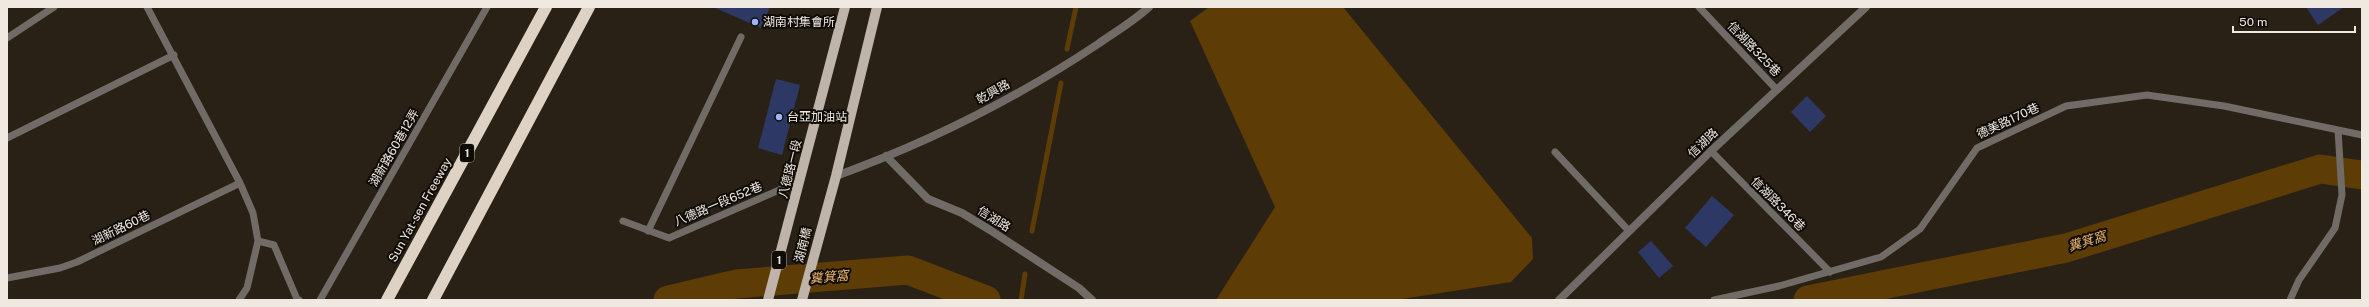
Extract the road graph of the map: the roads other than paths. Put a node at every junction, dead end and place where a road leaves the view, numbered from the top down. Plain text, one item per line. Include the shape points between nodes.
1 (54, 7) edge
2 (147, 7) edge
3 (487, 7) edge
4 (546, 7) edge
5 (589, 7) edge
6 (845, 7) edge
7 (877, 7) edge
8 (1149, 7) edge
9 (1699, 7) edge
10 (1866, 7) edge
11 (741, 37) dead end
12 (7, 38) edge
13 (174, 55) junction
14 (1777, 90) junction
15 (2338, 130) junction
16 (2362, 135) edge
17 (7, 138) edge
18 (1711, 151) junction
19 (1555, 152) dead end
20 (886, 156) junction
21 (836, 176) junction
22 (800, 181) junction
23 (240, 183) junction
24 (790, 221) joint
25 (622, 222) dead end
26 (648, 230) junction
27 (1629, 231) junction
28 (258, 241) junction
29 (1830, 272) junction
30 (7, 278) edge
31 (239, 300) edge
32 (299, 300) edge
33 (320, 300) edge
34 (387, 300) edge
35 (432, 300) edge
36 (768, 300) edge
37 (802, 300) edge
38 (1092, 300) edge
39 (1559, 300) edge
40 (1714, 300) edge
41 (2290, 300) edge

1 - 12 lane
2 - 13 lane
3 - 33 lane, 湖新路60巷12弄
4 - 34 highway, Sun Yat-sen Freeway / 1
5 - 35 highway
6 - 22 main road, 八德路一段 / 1
7 - 21 main road
8 - 20 street, 乾興路 via 1069,63 980,113
9 - 14 lane, 信湖路325巷
10 - 14 street, 信湖路
11 - 26 lane
13 - 17 lane
13 - 23 lane
14 - 18 street, 信湖路
15 - 16 lane, 德美路170巷
15 - 29 lane, 德美路170巷 via 2224,106 2147,95 2066,106 1977,148 1920,229 1881,257
15 - 41 lane via 2342,195 2335,228 2299,280
18 - 27 street, 信湖路
18 - 29 lane, 信湖路346巷
19 - 27 lane
20 - 21 street, 乾興路
20 - 38 street, 信湖路 via 928,199 962,213 990,230 1079,288
21 - 37 main road, 湖南橋
22 - 24 main road, 八德路一段 / 1
22 - 26 lane, 八德路一段652巷 via 669,238
23 - 28 lane via 253,213
23 - 30 lane, 湖新路60巷 via 77,262 60,268
24 - 36 main road, 湖南橋 / 1
25 - 26 lane, 八德路一段652巷
27 - 39 street, 信湖路
28 - 31 lane via 247,288
28 - 32 lane via 274,245
29 - 40 lane, 德美路170巷

